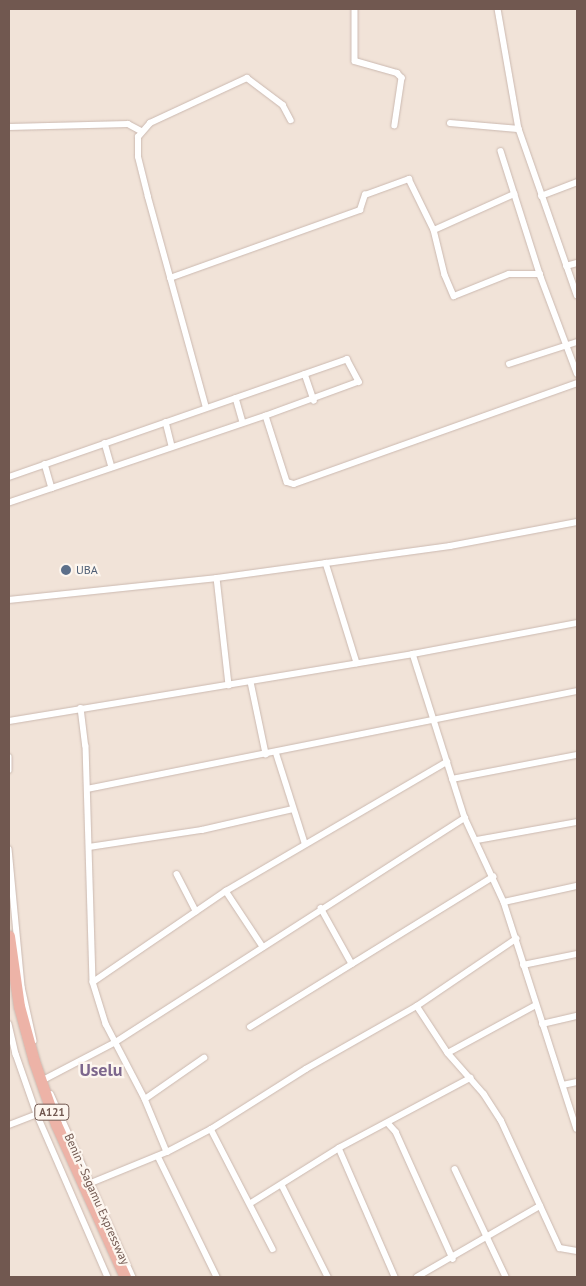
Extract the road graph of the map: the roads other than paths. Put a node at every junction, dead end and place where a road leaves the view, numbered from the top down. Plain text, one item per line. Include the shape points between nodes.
1 (355, 9) edge
2 (498, 9) edge
3 (291, 120) dead end
4 (450, 123) dead end
5 (394, 125) dead end
6 (9, 127) edge
7 (519, 129) junction
8 (141, 131) junction
9 (501, 151) dead end
10 (577, 182) edge
11 (514, 194) junction
12 (541, 196) junction
13 (434, 230) junction
14 (577, 263) edge
15 (566, 266) junction
16 (540, 274) junction
17 (170, 278) junction
18 (577, 295) edge
19 (577, 342) edge
20 (567, 345) junction
21 (574, 354) edge
22 (509, 364) dead end
23 (577, 373) edge
24 (305, 374) junction
25 (577, 383) edge
26 (236, 398) junction
27 (314, 400) junction
28 (206, 408) junction
29 (266, 416) junction
30 (166, 422) junction
31 (243, 422) junction
32 (105, 443) junction
33 (172, 446) junction
34 (45, 464) junction
35 (112, 467) junction
36 (9, 477) edge
37 (52, 488) junction
38 (9, 503) edge
39 (577, 522) edge
40 (326, 563) junction
41 (217, 578) junction
42 (9, 600) edge
43 (577, 623) edge
44 (413, 654) junction
45 (358, 664) junction
46 (251, 682) junction
47 (229, 685) junction
48 (577, 691) edge
49 (82, 708) junction
50 (434, 718) junction
51 (9, 721) edge
52 (276, 752) junction
53 (266, 754) junction
54 (577, 755) edge
55 (9, 757) edge
56 (447, 762) junction
57 (9, 770) edge
58 (452, 779) junction
59 (86, 789) junction
60 (293, 809) junction
61 (465, 818) junction
62 (577, 822) edge
63 (477, 840) junction
64 (305, 843) junction
65 (90, 847) junction
66 (9, 849) edge
67 (177, 874) dead end
68 (493, 877) junction
69 (577, 886) edge
70 (226, 891) junction
71 (504, 902) junction
72 (321, 908) junction
73 (196, 911) junction
74 (9, 936) edge
75 (516, 939) junction
76 (263, 947) junction
77 (577, 954) edge
78 (352, 964) junction
79 (523, 965) junction
80 (93, 982) junction
81 (9, 989) edge
82 (536, 1005) junction
83 (417, 1006) junction
84 (577, 1016) edge
85 (9, 1024) edge
86 (542, 1024) junction
87 (250, 1027) dead end
88 (114, 1043) junction
89 (11, 1045) edge
90 (448, 1053) junction
91 (204, 1058) dead end
92 (470, 1078) junction
93 (45, 1079) junction
94 (577, 1082) edge
95 (563, 1085) junction
96 (145, 1099) junction
97 (37, 1114) junction
98 (388, 1123) junction
99 (9, 1125) edge
100 (211, 1129) junction
101 (577, 1129) edge
102 (339, 1148) junction
103 (167, 1152) junction
104 (158, 1156) junction
105 (455, 1169) dead end
106 (91, 1183) junction
107 (282, 1185) junction
108 (251, 1202) junction
109 (540, 1206) junction
110 (486, 1239) junction
111 (274, 1249) dead end
112 (577, 1252) edge
113 (453, 1259) junction
114 (427, 1275) edge
115 (108, 1277) edge
116 (117, 1277) edge
117 (124, 1277) edge
118 (133, 1277) edge
119 (217, 1277) edge
120 (328, 1277) edge
121 (396, 1277) edge
122 (417, 1277) edge
123 (506, 1277) edge

1 - 5 street via 355,61 397,73 402,78
2 - 7 street
3 - 8 street via 283,105 247,78 150,123
4 - 7 street
6 - 8 street via 128,124
7 - 12 street
8 - 17 street via 138,157
9 - 11 street
10 - 12 street
11 - 13 street
11 - 16 street
12 - 15 street
13 - 16 street via 444,275 454,296 508,274
13 - 17 street via 409,180 365,195 360,210
14 - 15 street
15 - 18 street
16 - 20 street
17 - 28 street
19 - 20 street
20 - 21 street
20 - 22 street
21 - 23 street
24 - 26 street
24 - 27 street
24 - 27 street via 347,359 358,382
25 - 29 street via 294,484 287,482
26 - 28 street
26 - 31 street
27 - 29 street
28 - 30 street
29 - 31 street
30 - 32 street
30 - 33 street
31 - 33 street
32 - 34 street
32 - 35 street
33 - 35 street
34 - 36 street
34 - 37 street
35 - 37 street
37 - 38 street
39 - 40 street via 450,546
40 - 41 street
40 - 45 street
41 - 42 street
41 - 47 street
43 - 44 street
44 - 45 street
44 - 50 street
45 - 46 street
46 - 47 street
46 - 53 street
47 - 49 street
48 - 50 street
49 - 51 street
49 - 59 street
50 - 52 street
50 - 56 street
52 - 53 street
52 - 60 street
53 - 59 street
54 - 58 street
55 - 57 street
56 - 58 street
56 - 64 street
58 - 61 street
59 - 65 street
60 - 64 street
60 - 65 street via 202,830
61 - 63 street
61 - 72 street
62 - 63 street
63 - 68 street
64 - 70 street
65 - 80 street
66 - 93 street via 22,987
67 - 73 street
68 - 71 street
68 - 78 street
69 - 71 street
70 - 73 street
70 - 76 street
71 - 75 street
72 - 76 street
72 - 78 street
73 - 80 street
74 - 117 highway, A121 via 19,1006 34,1062 56,1124
75 - 79 street
75 - 83 street
76 - 88 street
77 - 79 street
78 - 87 street
79 - 82 street
80 - 88 street
81 - 116 highway, Benin - Sagamu Expressway / A121 via 35,1088
82 - 86 street
82 - 90 street
83 - 90 street
83 - 100 street via 306,1069
84 - 86 street
85 - 89 street
86 - 95 street
88 - 93 street
88 - 96 street
89 - 97 street
90 - 92 street
91 - 96 street
92 - 98 street
92 - 109 street via 501,1120
93 - 106 street
94 - 95 street
95 - 101 street
96 - 103 street
97 - 99 street
97 - 115 street
98 - 102 street
98 - 113 street via 396,1132
100 - 103 street
100 - 108 street
102 - 107 street
102 - 121 street
103 - 104 street
104 - 106 street
104 - 119 street
105 - 110 street
106 - 118 street
107 - 108 street
107 - 120 street
108 - 111 street
109 - 110 street
109 - 112 street via 560,1248
110 - 113 street
110 - 123 street
113 - 114 street
114 - 122 street

